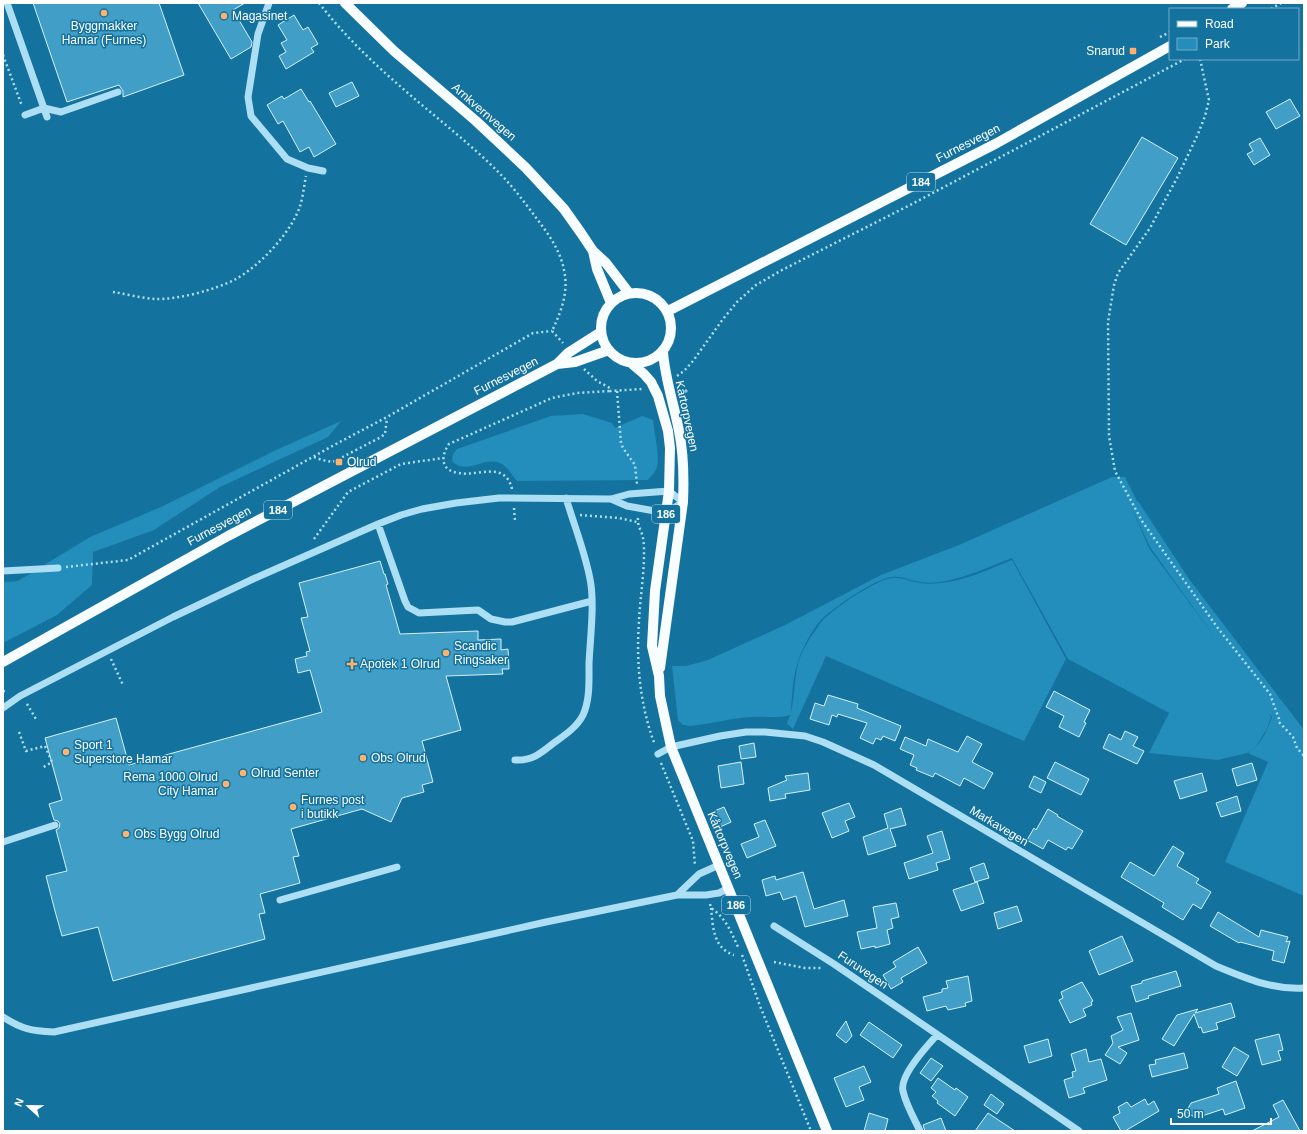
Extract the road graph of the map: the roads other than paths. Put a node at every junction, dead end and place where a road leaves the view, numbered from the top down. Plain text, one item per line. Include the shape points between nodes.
1 (7, 3) edge
2 (269, 3) edge
3 (345, 3) edge
4 (1169, 47) edge
5 (118, 92) dead end
6 (44, 108) junction
7 (25, 115) road end
8 (48, 117) dead end
9 (323, 171) dead end
10 (593, 252) junction
11 (629, 293) junction
12 (611, 303) junction
13 (668, 311) junction
14 (601, 332) junction
15 (609, 350) junction
16 (663, 352) junction
17 (631, 363) junction
18 (557, 364) junction
19 (669, 491) junction
20 (566, 498) junction
21 (611, 499) junction
22 (683, 502) junction
23 (666, 513) junction
24 (378, 524) junction
25 (58, 568) road end
26 (3, 571) edge
27 (592, 601) junction
28 (3, 662) edge
29 (658, 676) junction
30 (3, 708) edge
31 (671, 747) junction
32 (658, 754) road end
33 (515, 760) dead end
34 (55, 825) dead end
35 (3, 842) edge
36 (719, 865) junction
37 (397, 867) dead end
38 (729, 888) junction
39 (677, 895) junction
40 (280, 900) dead end
41 (774, 926) dead end
42 (1304, 988) edge
43 (3, 1017) edge
44 (937, 1035) junction
45 (827, 1131) edge
46 (920, 1131) edge
47 (1079, 1131) edge

1 - 6 street
2 - 9 street via 258,34 248,97 251,116 286,159
3 - 10 main road, Arnkvernvegen via 394,51 476,121 526,168 564,209
4 - 13 main road, Furnesvegen / 184 via 996,143
5 - 6 street via 61,112
6 - 7 street
6 - 8 street
10 - 11 main road via 606,263
10 - 12 main road
11 - 12 main road
11 - 13 main road via 651,296
12 - 14 main road via 603,317
13 - 16 main road via 671,332 668,345
14 - 15 main road
14 - 18 main road, Furnesvegen / 184 via 568,353
15 - 17 main road via 615,356
15 - 18 main road, Furnesvegen / 184 via 574,362
16 - 17 main road via 648,361
16 - 22 main road, Kårtorpvegen / 186 via 664,371 679,431 684,478
17 - 19 main road, Kårtorpvegen / 186 via 651,382 664,411 670,448
18 - 28 main road, Furnesvegen / 184 via 228,536
19 - 21 street via 629,494
19 - 22 street
19 - 23 main road, Kårtorpvegen / 186
20 - 21 street
20 - 24 street via 513,497 456,503 422,509
20 - 27 street via 590,580
21 - 23 street via 627,506
22 - 23 street
22 - 29 main road, Kårtorpvegen / 186
23 - 29 main road, Kårtorpvegen / 186 via 653,615 652,646
24 - 27 street via 405,601 408,607 419,613 478,610 490,619 512,622
24 - 30 street via 173,617 23,695
25 - 26 street
27 - 33 street via 589,690 582,716 576,725 538,756
29 - 31 main road, Kårtorpvegen / 186
31 - 32 street, Markavegen
31 - 36 main road, Kårtorpvegen / 186
31 - 42 street, Markavegen via 720,736 758,732 805,736 823,742 874,765 1216,966 1266,985
34 - 35 street
36 - 38 main road, Kårtorpvegen / 186
36 - 39 street via 699,874
37 - 40 street
38 - 39 street via 706,895
38 - 45 main road, Kårtorpvegen / 186
39 - 43 street via 54,1032 36,1032
41 - 44 street, Furuvegen
44 - 46 street via 908,1072 902,1090
44 - 47 street, Furuvegen

